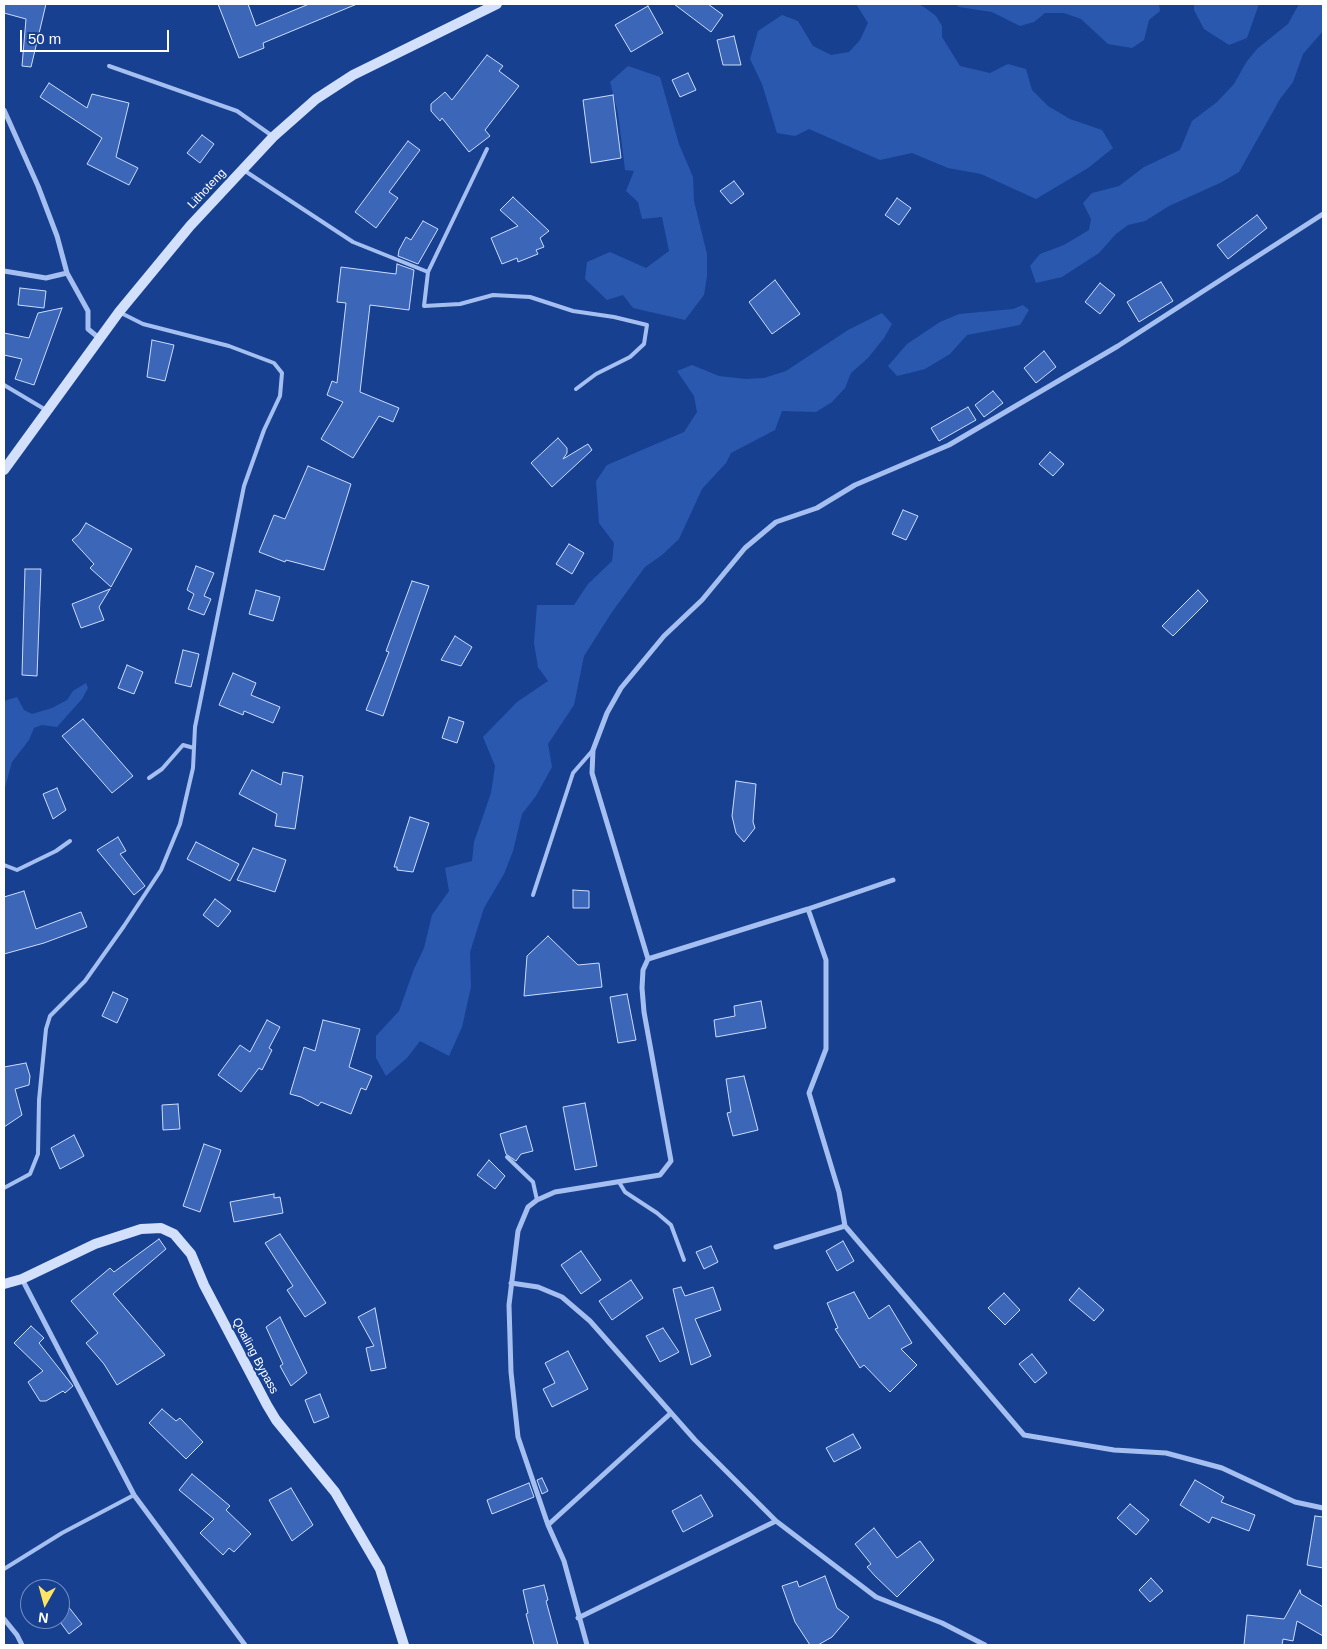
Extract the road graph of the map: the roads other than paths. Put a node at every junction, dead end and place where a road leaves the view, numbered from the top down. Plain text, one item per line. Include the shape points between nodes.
1 (497, 4) edge
2 (109, 66) dead end
3 (4, 110) edge
4 (273, 137) junction
5 (487, 149) dead end
6 (242, 169) junction
7 (1323, 214) edge
8 (4, 271) edge
9 (428, 272) junction
10 (67, 273) junction
11 (119, 312) junction
12 (99, 338) junction
13 (4, 385) edge
14 (576, 389) dead end
15 (48, 411) junction
16 (4, 470) edge
17 (194, 748) junction
18 (593, 750) junction
19 (149, 778) dead end
20 (70, 840) dead end
21 (4, 865) edge
22 (893, 880) dead end
23 (533, 895) dead end
24 (808, 909) junction
25 (648, 959) junction
26 (507, 1157) dead end
27 (619, 1182) junction
28 (4, 1188) edge
29 (537, 1200) junction
30 (844, 1226) junction
31 (776, 1248) dead end
32 (684, 1260) dead end
33 (22, 1279) junction
34 (511, 1283) junction
35 (4, 1284) edge
36 (671, 1413) junction
37 (134, 1494) junction
38 (1323, 1508) edge
39 (776, 1521) junction
40 (548, 1525) junction
41 (4, 1569) edge
42 (4, 1618) edge
43 (578, 1618) junction
44 (22, 1645) edge
45 (245, 1645) edge
46 (404, 1645) edge
47 (587, 1645) edge
48 (985, 1645) edge

1 - 4 main road, Lithoteng via 354,75 316,99
2 - 4 lane via 238,111
3 - 10 street via 38,186
4 - 6 main road, Lithoteng
5 - 9 lane
6 - 9 lane via 353,242
6 - 11 main road, Lithoteng
7 - 18 street via 1118,346 950,445 855,485 817,508 776,522 745,548 621,688
8 - 10 street via 46,278
9 - 14 lane via 424,306 460,304 493,295 530,297 573,311 647,325 644,344
10 - 12 street via 88,311 88,329
11 - 12 main road, Lithoteng
11 - 17 lane via 143,324 229,346 274,363 282,373 280,396 244,486 195,727
12 - 15 main road, Lithoteng
13 - 15 lane
15 - 16 main road, Lithoteng
17 - 19 lane via 183,745
17 - 28 lane via 193,768 180,824 161,870 85,981 50,1016 39,1100 38,1154 30,1174
18 - 23 lane via 573,773
18 - 25 street via 592,773
20 - 21 lane via 17,870
22 - 24 street
24 - 25 street
24 - 30 street via 826,960 826,1049 809,1093 839,1192
25 - 27 street via 642,988 644,1012 671,1161 660,1175
26 - 29 lane via 533,1182
27 - 29 street via 555,1192
27 - 32 lane via 625,1192 671,1225
29 - 34 street via 528,1207 518,1231
30 - 31 street
30 - 38 street via 1024,1435 1114,1450 1166,1453 1222,1468 1295,1502
33 - 35 main road, Qoaling Bypass
33 - 37 street
33 - 46 main road, Qoaling Bypass via 95,1244 141,1229 161,1228 174,1234 191,1254 267,1405 335,1492 380,1569
34 - 36 street via 538,1287 562,1297 590,1321
34 - 40 street via 511,1372 518,1437
36 - 39 street
36 - 40 street
37 - 41 lane
37 - 45 street
39 - 43 street
39 - 48 street via 876,1597 942,1623
40 - 43 street via 564,1561
42 - 44 street
43 - 47 street

